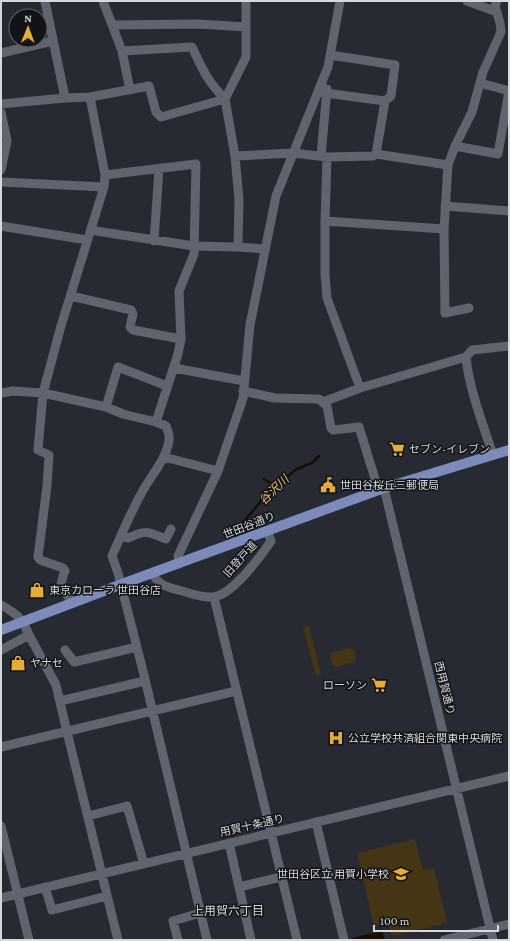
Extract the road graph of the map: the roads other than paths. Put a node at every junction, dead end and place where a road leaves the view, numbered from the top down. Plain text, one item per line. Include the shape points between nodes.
1 (45, 1) edge
2 (103, 1) edge
3 (246, 1) edge
4 (340, 1) edge
5 (467, 1) edge
6 (497, 1) edge
7 (497, 12) junction
8 (112, 25) junction
9 (246, 27) junction
10 (53, 41) junction
11 (122, 51) junction
12 (1, 53) edge
13 (330, 55) junction
14 (480, 83) junction
15 (130, 90) junction
16 (322, 92) junction
17 (90, 97) junction
18 (65, 98) junction
19 (225, 99) junction
20 (385, 100) junction
21 (1, 104) edge
22 (1, 112) edge
23 (455, 146) junction
24 (293, 153) junction
25 (376, 154) junction
26 (235, 156) junction
27 (324, 156) junction
28 (448, 165) junction
29 (159, 169) junction
30 (1, 170) edge
31 (105, 175) junction
32 (1, 182) edge
33 (104, 187) junction
34 (445, 206) junction
35 (509, 211) edge
36 (325, 221) junction
37 (1, 226) edge
38 (91, 228) junction
39 (444, 229) junction
40 (87, 240) junction
41 (154, 241) junction
42 (194, 246) junction
43 (238, 247) junction
44 (265, 249) junction
45 (71, 296) junction
46 (469, 308) dead end
47 (181, 339) junction
48 (509, 346) edge
49 (466, 358) junction
50 (174, 368) junction
51 (244, 381) junction
52 (167, 386) junction
53 (360, 388) junction
54 (243, 391) junction
55 (1, 393) edge
56 (43, 393) junction
57 (323, 402) junction
58 (106, 407) junction
59 (156, 422) junction
60 (509, 450) edge
61 (493, 455) junction
62 (164, 457) junction
63 (218, 471) junction
64 (384, 488) junction
65 (171, 530) dead end
66 (267, 531) junction
67 (120, 536) junction
68 (179, 564) junction
69 (152, 573) junction
70 (120, 584) junction
71 (214, 597) junction
72 (73, 603) junction
73 (1, 605) edge
74 (23, 621) junction
75 (1, 630) edge
76 (29, 635) junction
77 (137, 647) junction
78 (1, 650) edge
79 (65, 650) dead end
80 (145, 681) junction
81 (236, 691) junction
82 (60, 701) junction
83 (153, 711) junction
84 (67, 732) junction
85 (1, 747) edge
86 (509, 776) edge
87 (456, 788) junction
88 (88, 816) junction
89 (316, 822) junction
90 (1, 826) edge
91 (271, 833) junction
92 (230, 843) junction
93 (185, 854) junction
94 (144, 864) junction
95 (102, 874) junction
96 (282, 877) junction
97 (239, 887) junction
98 (46, 888) junction
99 (18, 894) junction
100 (107, 896) junction
101 (1, 898) edge
102 (200, 913) junction
103 (509, 924) edge
104 (490, 929) junction
105 (28, 940) edge
106 (118, 940) edge
107 (178, 940) edge
108 (206, 940) edge
109 (252, 940) edge
110 (297, 940) edge
111 (344, 940) edge
112 (444, 940) edge
113 (493, 940) edge

1 - 10 street
2 - 8 street
3 - 9 street
4 - 13 street
5 - 7 street
6 - 7 street
7 - 14 street via 501,32
8 - 9 street via 198,24
8 - 11 street
9 - 19 street via 246,57
10 - 12 street
10 - 18 street
11 - 15 street
11 - 19 street via 192,47 203,73
13 - 16 street
13 - 20 street via 395,65 391,96
14 - 23 street via 472,112
14 - 23 street via 509,91 498,154
15 - 17 street
15 - 19 street via 150,86 156,112 161,117
16 - 20 street
16 - 24 street
16 - 27 street
17 - 18 street
17 - 31 street
18 - 21 street
19 - 26 street
20 - 25 street
22 - 30 street via 7,141
23 - 28 street
24 - 26 street
24 - 27 street
24 - 44 street via 276,196
25 - 27 street
25 - 28 street
26 - 43 street via 239,199
27 - 36 street
28 - 34 street
29 - 31 street
29 - 41 street
29 - 42 street via 196,164
31 - 33 street
32 - 33 street
33 - 38 street
34 - 35 street
34 - 39 street
36 - 39 street
36 - 53 street via 327,298
37 - 40 street
38 - 40 street
38 - 41 street
39 - 46 street via 445,312
40 - 45 street
41 - 42 street
42 - 43 street
42 - 47 street via 194,254 179,292
43 - 44 street
44 - 51 street via 250,325
45 - 47 street via 131,310 133,314 130,327 133,330
45 - 56 street
47 - 50 street
48 - 49 street via 472,350
49 - 53 street
49 - 61 street via 475,399
50 - 51 street
50 - 52 street
51 - 54 street
52 - 58 street via 118,367
52 - 59 street
53 - 57 street
54 - 57 street via 275,398 319,399
54 - 63 street
55 - 56 street
56 - 58 street
56 - 72 street via 38,450 49,455 38,558 63,568 65,571 60,583 61,588
57 - 64 street via 327,406 330,428 333,430 359,427 376,482
58 - 59 street
59 - 62 street via 166,426 170,436
60 - 61 main road, 世田谷通り
61 - 64 main road, 世田谷通り
62 - 63 street
62 - 67 street via 145,487
63 - 68 street via 178,556
64 - 66 main road, 世田谷通り
64 - 87 street, 西用賀通り
65 - 67 street via 166,539 148,532 128,538
66 - 68 main road, 世田谷通り
66 - 71 street, 旧登戸道 via 271,541 261,555 240,579
67 - 70 street via 112,556
68 - 69 main road, 世田谷通り
69 - 70 main road, 世田谷通り
69 - 71 street via 163,586
70 - 72 main road, 世田谷通り
70 - 77 street
71 - 81 street
72 - 74 main road, 世田谷通り
73 - 74 street
74 - 75 main road, 世田谷通り
74 - 76 street
76 - 78 street
76 - 82 street via 56,685
77 - 79 street via 74,662
77 - 80 street
80 - 82 street
80 - 83 street
81 - 83 street
81 - 91 street
82 - 84 street
83 - 84 street
83 - 93 street
84 - 85 street
84 - 88 street
86 - 87 street, 用賀十条通り
87 - 89 street, 用賀十条通り
87 - 104 street, 西用賀通り
88 - 94 street via 127,806
88 - 95 street
89 - 91 street, 用賀十条通り
89 - 111 street
90 - 99 street
91 - 92 street, 用賀十条通り
91 - 96 street
92 - 93 street, 用賀十条通り
92 - 97 street
93 - 94 street, 用賀十条通り
93 - 102 street
94 - 95 street, 用賀十条通り
95 - 98 street, 用賀十条通り
95 - 100 street
96 - 97 street
96 - 110 street
97 - 109 street
98 - 99 street, 用賀十条通り
98 - 100 street via 52,910
99 - 101 street, 用賀十条通り
99 - 105 street
100 - 106 street
102 - 107 street via 173,921
102 - 108 street
103 - 104 street
104 - 112 street
104 - 113 street, 西用賀通り

